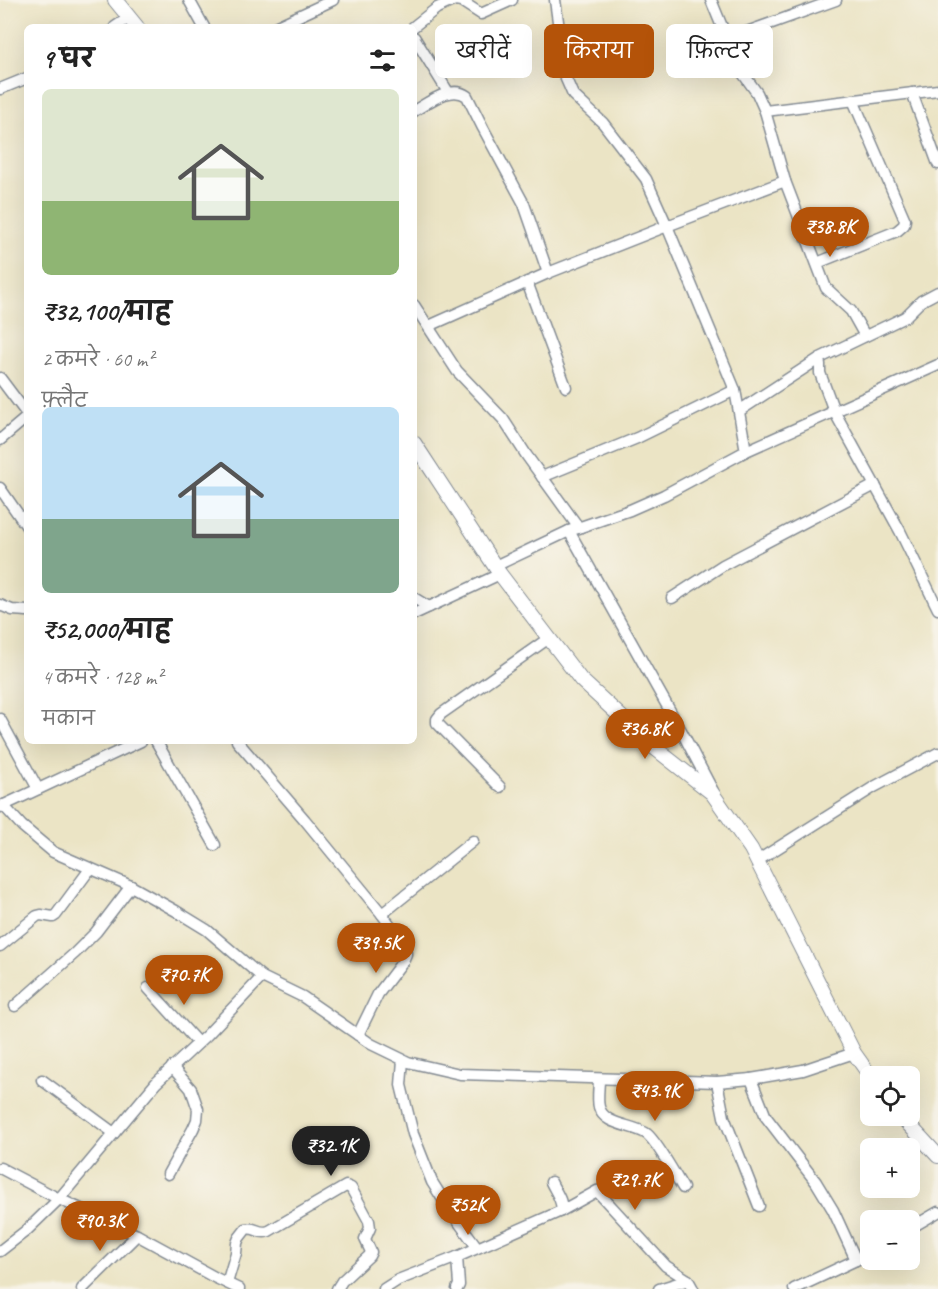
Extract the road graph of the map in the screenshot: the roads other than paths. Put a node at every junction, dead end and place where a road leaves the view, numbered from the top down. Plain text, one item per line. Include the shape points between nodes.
1 (115, 0) edge
2 (189, 0) edge
3 (333, 0) edge
4 (455, 0) edge
5 (512, 0) edge
6 (555, 0) edge
7 (711, 0) edge
8 (836, 0) edge
9 (134, 22) edge
10 (202, 24) edge
11 (281, 24) edge
12 (417, 24) edge
13 (721, 24) edge
14 (769, 24) edge
15 (417, 42) edge
16 (746, 78) edge
17 (24, 79) edge
18 (0, 89) edge
19 (938, 90) edge
20 (448, 92) junction
21 (912, 93) junction
22 (853, 100) junction
23 (417, 109) edge
24 (765, 111) junction
25 (938, 164) edge
26 (785, 181) junction
27 (667, 226) junction
28 (817, 263) junction
29 (548, 273) junction
30 (527, 282) junction
31 (938, 292) edge
32 (417, 309) edge
33 (429, 326) junction
34 (865, 336) junction
35 (820, 364) dead end
36 (938, 365) edge
37 (0, 378) edge
38 (566, 387) dead end
39 (735, 390) junction
40 (739, 411) junction
41 (834, 411) junction
42 (24, 412) edge
43 (24, 419) edge
44 (0, 440) edge
45 (417, 448) edge
46 (746, 451) junction
47 (542, 477) junction
48 (875, 485) junction
49 (0, 488) edge
50 (24, 523) edge
51 (574, 530) junction
52 (498, 570) junction
53 (672, 598) dead end
54 (417, 599) edge
55 (4, 607) edge
56 (429, 607) junction
57 (938, 609) edge
58 (24, 610) edge
59 (417, 613) edge
60 (0, 616) edge
61 (549, 638) junction
62 (0, 719) edge
63 (135, 744) edge
64 (158, 744) edge
65 (240, 744) edge
66 (938, 753) edge
67 (500, 787) dead end
68 (38, 789) junction
69 (715, 797) junction
70 (2, 806) edge
71 (473, 841) dead end
72 (215, 845) dead end
73 (757, 861) junction
74 (90, 869) junction
75 (131, 886) junction
76 (382, 914) junction
77 (0, 946) edge
78 (262, 976) junction
79 (148, 988) dead end
80 (15, 1005) dead end
81 (358, 1035) junction
82 (198, 1043) junction
83 (854, 1053) junction
84 (403, 1060) junction
85 (863, 1066) edge
86 (172, 1067) junction
87 (599, 1079) junction
88 (751, 1079) junction
89 (42, 1080) dead end
90 (717, 1082) junction
91 (911, 1126) edge
92 (114, 1133) junction
93 (938, 1156) edge
94 (0, 1168) edge
95 (168, 1174) dead end
96 (551, 1182) dead end
97 (683, 1188) dead end
98 (59, 1199) junction
99 (759, 1206) dead end
100 (561, 1211) junction
101 (938, 1212) edge
102 (920, 1223) edge
103 (137, 1235) junction
104 (477, 1247) junction
105 (0, 1251) edge
106 (457, 1257) junction
107 (860, 1258) edge
108 (856, 1260) junction
109 (227, 1283) junction
110 (690, 1284) edge
111 (82, 1289) edge
112 (239, 1289) edge
113 (337, 1289) edge
114 (384, 1289) edge
115 (457, 1289) edge
116 (659, 1289) edge
117 (794, 1289) edge

1 - 9 street
2 - 10 street
3 - 11 street
4 - 5 street via 481,14
4 - 12 street
6 - 27 street via 569,87 646,179
7 - 13 street
8 - 14 street
15 - 20 street
16 - 24 street
17 - 18 street
19 - 21 street
20 - 23 street
20 - 29 street via 467,96 524,204
21 - 22 street
21 - 25 street
22 - 24 street
22 - 28 street via 904,225
24 - 26 street
26 - 27 street
26 - 28 street
27 - 29 street
27 - 39 street
28 - 34 street via 826,288 851,311
29 - 30 street
30 - 33 street
30 - 38 street
31 - 34 street via 921,301 905,317
32 - 33 street
33 - 47 street via 457,371 503,419
34 - 40 street via 820,358
35 - 41 street
36 - 41 street
37 - 42 street
39 - 40 street
39 - 47 street via 637,438
40 - 46 street
41 - 46 street
41 - 48 street
43 - 44 street
45 - 52 street
46 - 51 street via 664,495
47 - 51 street
48 - 53 street via 723,565
48 - 57 street
49 - 50 street
51 - 52 street
51 - 69 street
52 - 56 street
52 - 61 street
54 - 56 street
55 - 58 street
55 - 60 street
56 - 59 street
61 - 67 street via 437,719
61 - 69 street via 581,680
62 - 68 street
63 - 68 street
64 - 72 street
65 - 76 street
66 - 73 street via 874,787
68 - 70 street
69 - 73 street
70 - 74 street via 53,852
71 - 76 street
73 - 83 street
74 - 75 street
74 - 77 street via 56,915 37,916
75 - 78 street via 207,930
75 - 80 street via 96,932
76 - 81 street via 405,946 406,954 378,994
78 - 81 street via 303,997
78 - 82 street
79 - 82 street
81 - 84 street
82 - 86 street
83 - 85 street
83 - 88 street via 803,1070
84 - 87 street via 460,1074
84 - 104 street via 401,1085 424,1163 449,1209
86 - 92 street
86 - 95 street via 191,1089 198,1109 193,1130
87 - 90 street
87 - 97 street via 599,1107 603,1115 647,1134
88 - 90 street
88 - 108 street via 766,1117 816,1182
89 - 92 street
90 - 99 street via 724,1117
91 - 93 street
92 - 98 street
94 - 98 street
96 - 100 street via 562,1204
98 - 103 street
98 - 105 street
100 - 104 street
100 - 110 street via 597,1191 666,1266
101 - 102 street
103 - 109 street
103 - 111 street
104 - 106 street
106 - 114 street
106 - 115 street
107 - 108 street
108 - 117 street
109 - 112 street
109 - 113 street via 237,1243 246,1229 269,1232 346,1186 351,1188 369,1221 365,1239 371,1252
110 - 116 street

